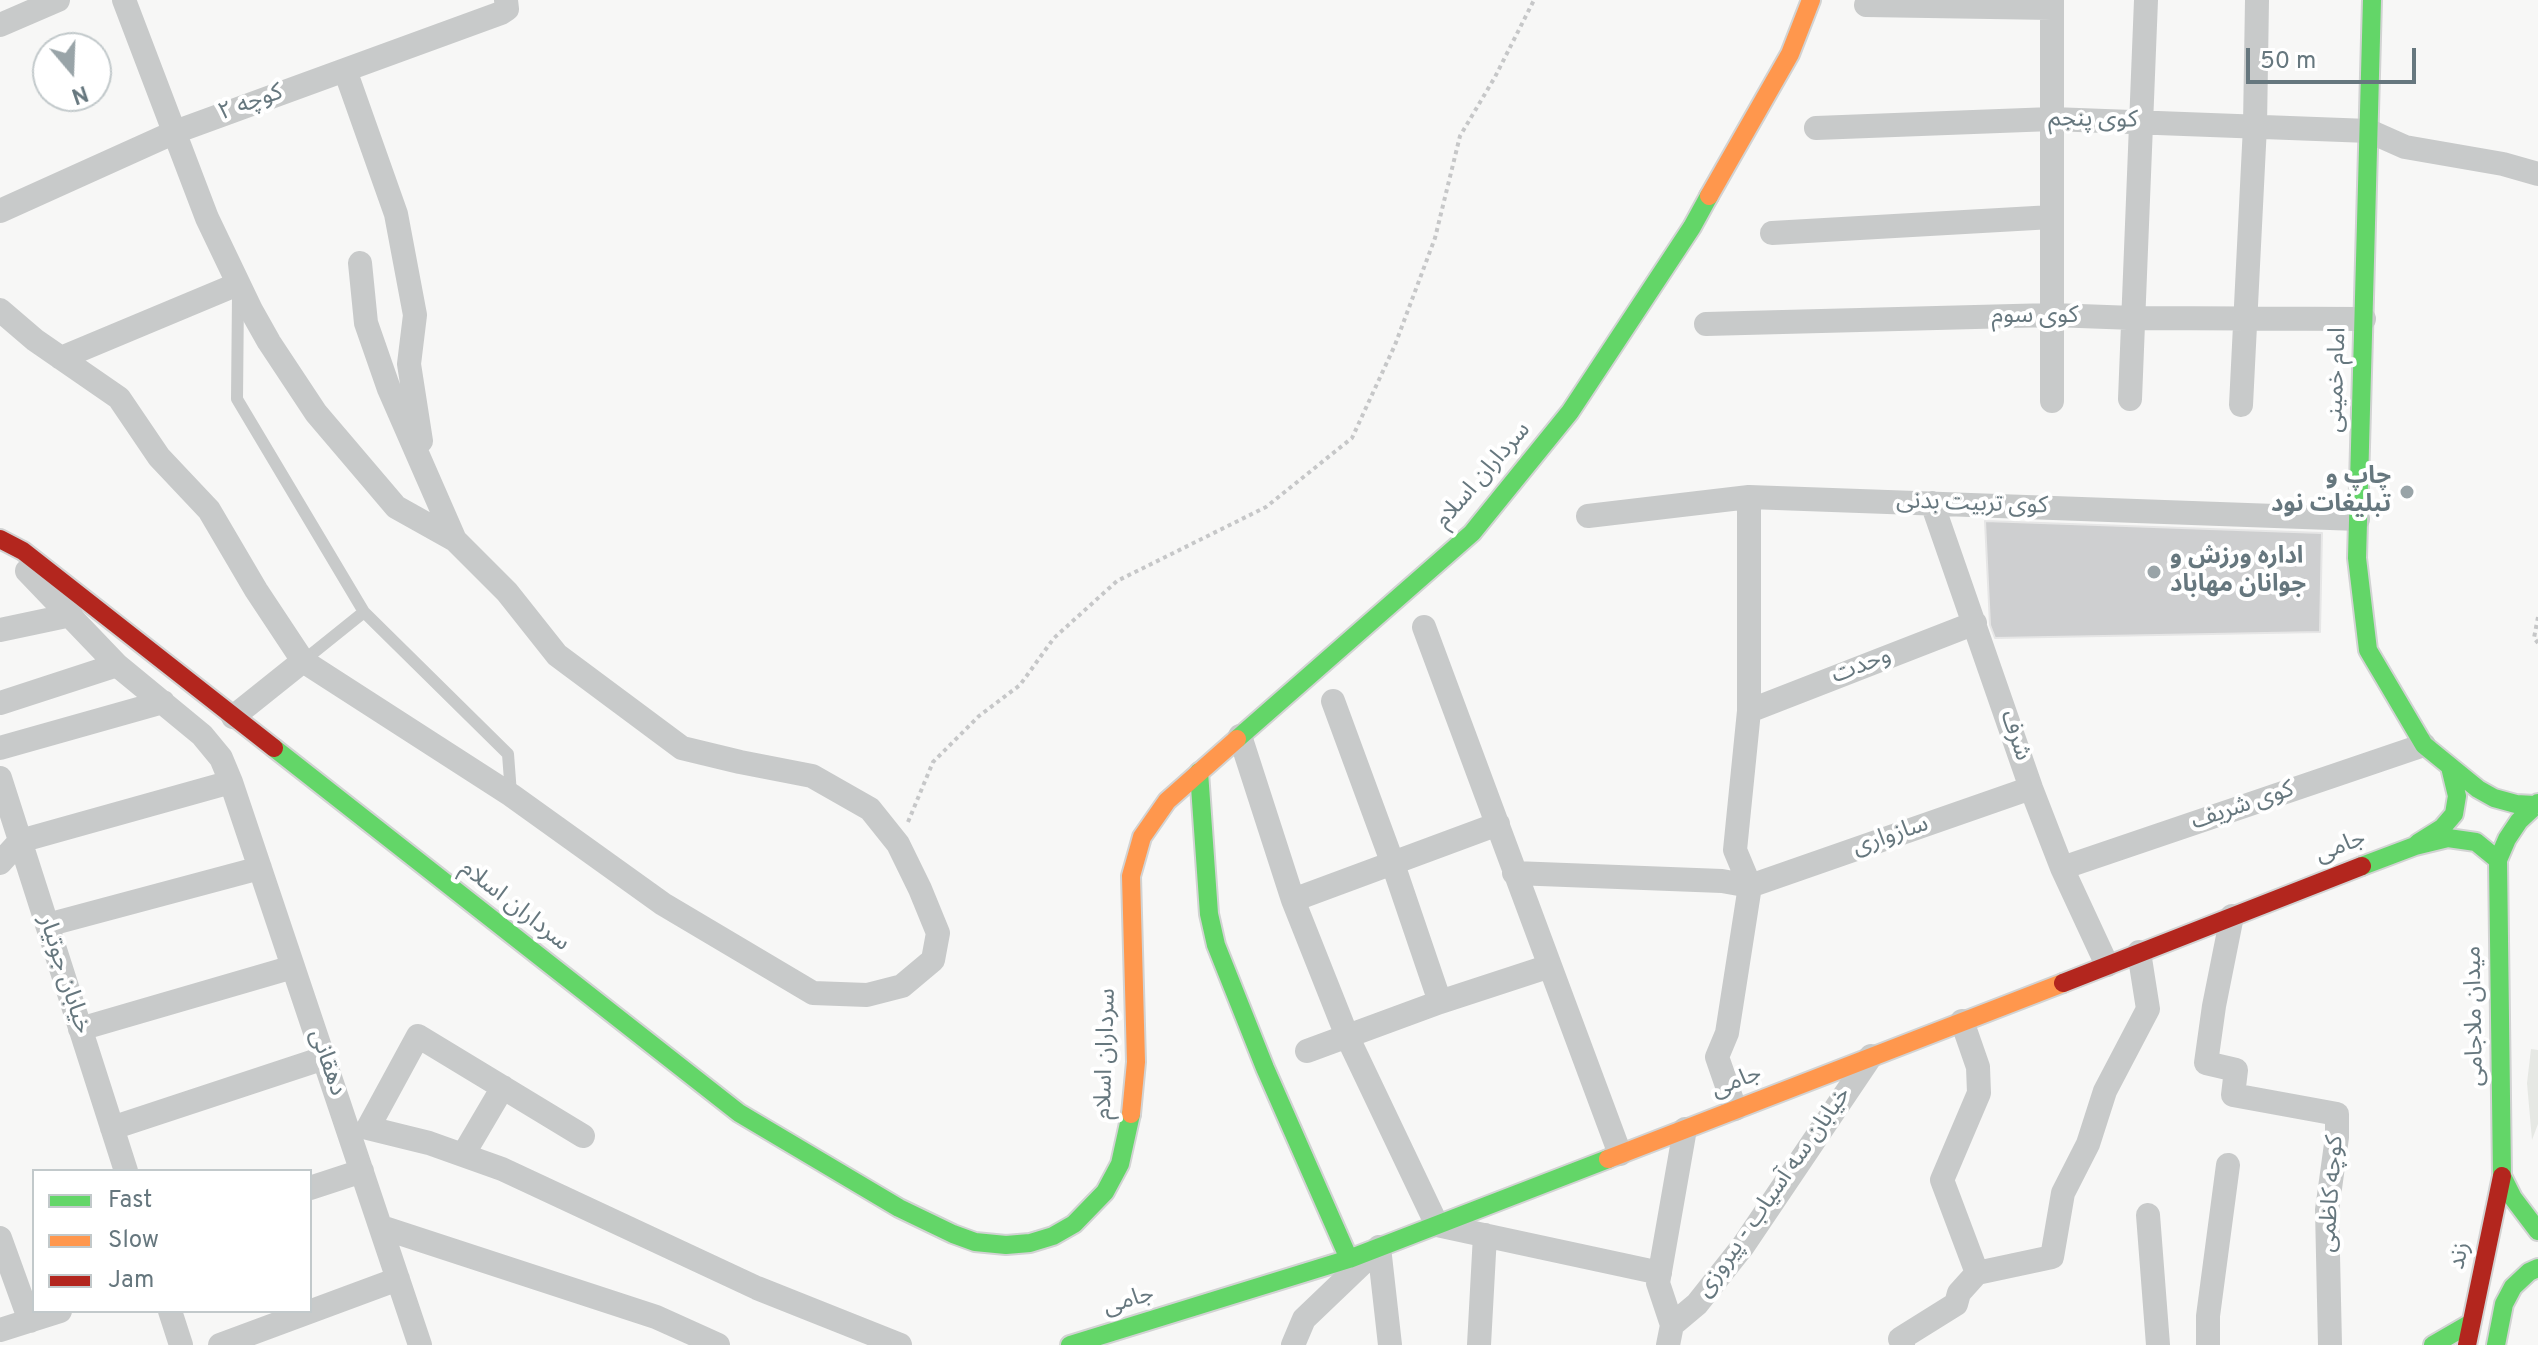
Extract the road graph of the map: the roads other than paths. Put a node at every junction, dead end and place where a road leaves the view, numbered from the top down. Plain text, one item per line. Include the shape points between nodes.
1 (58, 0) edge
2 (124, 0) edge
3 (1811, 0) edge
4 (2146, 0) edge
5 (2257, 0) edge
6 (2372, 0) edge
7 (2052, 4) edge
8 (507, 5) edge
9 (1866, 5) dead end
10 (0, 25) edge
11 (345, 70) junction
12 (2052, 119) junction
13 (2141, 122) junction
14 (2255, 126) junction
15 (1816, 128) dead end
16 (2369, 131) junction
17 (175, 132) junction
18 (2538, 174) edge
19 (0, 211) edge
20 (2052, 217) junction
21 (1772, 233) dead end
22 (360, 263) dead end
23 (238, 284) junction
24 (0, 310) edge
25 (2052, 315) junction
26 (2244, 317) junction
27 (2134, 318) junction
28 (2364, 319) junction
29 (1706, 324) dead end
30 (61, 358) junction
31 (2130, 399) dead end
32 (2052, 401) dead end
33 (2241, 405) dead end
34 (425, 467) junction
35 (1749, 497) junction
36 (1932, 503) junction
37 (1588, 516) dead end
38 (2358, 519) junction
39 (455, 540) junction
40 (0, 542) edge
41 (364, 612) junction
42 (71, 615) junction
43 (1975, 623) junction
44 (1424, 627) dead end
45 (0, 630) edge
46 (303, 661) junction
47 (117, 665) junction
48 (1333, 701) dead end
49 (163, 702) junction
50 (0, 703) edge
51 (1749, 711) junction
52 (233, 717) junction
53 (1240, 736) junction
54 (2424, 745) junction
55 (0, 748) edge
56 (2450, 767) junction
57 (1199, 772) junction
58 (0, 778) edge
59 (231, 782) junction
60 (2031, 788) junction
61 (511, 795) junction
62 (2536, 804) edge
63 (1498, 824) junction
64 (20, 841) junction
65 (2415, 846) junction
66 (2498, 860) junction
67 (0, 863) edge
68 (1393, 864) junction
69 (260, 868) junction
70 (2062, 868) junction
71 (1514, 873) junction
72 (1750, 886) junction
73 (1293, 900) junction
74 (2232, 916) junction
75 (47, 925) junction
76 (2139, 952) junction
77 (2107, 965) junction
78 (1550, 966) junction
79 (293, 967) junction
80 (1440, 1002) junction
81 (1962, 1021) junction
82 (80, 1029) junction
83 (1347, 1036) junction
84 (1307, 1051) dead end
85 (1871, 1056) junction
86 (324, 1058) junction
87 (503, 1087) junction
88 (1735, 1109) junction
89 (112, 1128) junction
90 (358, 1128) junction
91 (1685, 1129) junction
92 (583, 1136) dead end
93 (1620, 1154) junction
94 (463, 1155) junction
95 (2228, 1165) dead end
96 (125, 1169) edge
97 (362, 1171) junction
98 (2502, 1176) junction
99 (312, 1187) edge
100 (2148, 1215) dead end
101 (1437, 1225) junction
102 (381, 1227) junction
103 (2538, 1231) edge
104 (1485, 1235) junction
105 (0, 1238) edge
106 (1379, 1247) junction
107 (1349, 1259) junction
108 (2538, 1268) edge
109 (1660, 1273) junction
110 (1977, 1273) junction
111 (398, 1279) junction
112 (312, 1311) edge
113 (54, 1313) edge
114 (171, 1313) edge
115 (306, 1313) edge
116 (30, 1321) junction
117 (2471, 1323) junction
118 (0, 1330) edge
119 (1670, 1335) edge
120 (1112, 1338) edge
121 (1292, 1343) edge
122 (181, 1345) edge
123 (220, 1345) edge
124 (420, 1345) edge
125 (718, 1345) edge
126 (900, 1345) edge
127 (1070, 1345) edge
128 (1390, 1345) edge
129 (1479, 1345) edge
130 (1903, 1345) edge
131 (2158, 1345) edge
132 (2208, 1345) edge
133 (2330, 1345) edge
134 (2433, 1345) edge
135 (2467, 1345) edge
136 (2496, 1345) edge

1 - 10 street
2 - 17 street
3 - 53 street, سرداران اسلام via 1790,54 1692,227 1570,412 1472,533
4 - 13 street
5 - 14 street
6 - 16 street, امام خمینی
7 - 9 street
7 - 12 street
8 - 11 street, کوچه ۲
11 - 17 street, کوچه ۲
11 - 34 street via 396,214 415,315 409,364
12 - 13 street, کوی پنجم
12 - 15 street, کوی پنجم
12 - 20 street
13 - 14 street, کوی پنجم
13 - 27 street
14 - 16 street, کوی پنجم
14 - 26 street
16 - 18 street via 2405,147
16 - 28 street, امام خمینی
17 - 19 street, کوچه ۲
17 - 23 street
20 - 21 street
20 - 25 street
22 - 34 street via 366,323
23 - 30 street
23 - 39 street via 316,413 396,507
23 - 41 lane via 237,399
24 - 30 street
25 - 27 street, کوی سوم
25 - 29 street, کوی سوم
25 - 32 street
26 - 27 street, کوی سوم
26 - 28 street, کوی سوم
26 - 33 street
27 - 31 street
28 - 38 street, امام خمینی
30 - 46 street via 119,398 159,457 209,510
34 - 39 street
35 - 36 street, کوی تربیت بدنی
35 - 37 street, کوی تربیت بدنی
35 - 51 street
36 - 38 street, کوی تربیت بدنی
36 - 43 street, شرف
38 - 54 street, امام خمینی via 2368,650
39 - 61 street via 507,592 557,655 682,748 812,776 870,809 898,844 938,933 933,960 902,986 867,995 813,993 663,904
40 - 42 street, دهقانی
40 - 52 street, سرداران اسلام via 23,551
41 - 46 lane
41 - 61 lane via 508,754
42 - 45 street
42 - 47 street, دهقانی
43 - 51 street, وحدت
43 - 60 street, شرف
44 - 63 street
46 - 52 street
46 - 61 street
47 - 49 street, دهقانی
47 - 50 street
48 - 68 street
49 - 55 street
49 - 59 street, دهقانی via 202,735 221,758
51 - 72 street via 1735,850
52 - 57 street, سرداران اسلام via 739,1113 899,1208 975,1242 1006,1245 1053,1236 1074,1224 1105,1192 1120,1164 1136,1062 1131,876 1142,837 1167,801
53 - 57 street, سرداران اسلام
53 - 73 street
54 - 56 street, امام خمینی
54 - 70 street, کوی شریف
56 - 62 street, امام خمینی via 2494,798
56 - 65 street via 2457,796 2454,814
57 - 107 street via 1216,945
58 - 64 street, خیابان جوتیار
59 - 64 street
59 - 69 street, دهقانی
60 - 70 street, شرف
60 - 72 street, سازواری
62 - 66 street, میدان ملاجامی via 2519,821
63 - 68 street
63 - 71 street
64 - 67 street
64 - 75 street, خیابان جوتیار
65 - 66 street via 2462,838
65 - 74 street, جامی
66 - 98 street, میدان ملاجامی
68 - 73 street
68 - 80 street
69 - 75 street
69 - 79 street, دهقانی
70 - 77 street, شرف
71 - 72 street
71 - 78 street
72 - 88 street via 1727,1033 1717,1057
73 - 83 street
74 - 76 street, جامی
74 - 133 street, کوچه کاظمی via 2206,1063 2236,1070 2233,1095 2337,1114 2327,1210
75 - 82 street, خیابان جوتیار
76 - 77 street, جامی
76 - 110 street via 2148,1009 2105,1091 2088,1144 2063,1193 2052,1257
77 - 81 street, جامی
78 - 80 street
78 - 93 street
79 - 82 street
79 - 86 street, دهقانی
80 - 83 street
81 - 85 street, جامی
81 - 110 street via 1978,1067 1979,1093 1942,1180
82 - 89 street, خیابان جوتیار
83 - 84 street
83 - 101 street
85 - 88 street, جامی
85 - 119 street, خیابان سه آسیاب - پیروزی via 1743,1246
86 - 89 street
86 - 90 street, دهقانی
87 - 90 street via 418,1036
87 - 92 street
87 - 94 street
88 - 91 street, جامی
89 - 96 street, خیابان جوتیار
90 - 94 street
90 - 97 street, دهقانی
91 - 93 street, جامی
91 - 109 street, خیابان سه آسیاب - پیروزی
93 - 101 street, جامی
94 - 126 street via 757,1288
95 - 132 street
97 - 99 street
97 - 102 street, دهقانی
98 - 103 street, میدان ملاجامی
98 - 117 street, زند
100 - 131 street
101 - 104 street
101 - 106 street, جامی
102 - 111 street, دهقانی
102 - 125 street via 656,1317
104 - 109 street
104 - 129 street
105 - 116 street
106 - 107 street, جامی
106 - 121 street via 1304,1319
106 - 128 street
107 - 120 street, جامی
108 - 136 street via 2513,1287
109 - 119 street, خیابان سه آسیاب - پیروزی
110 - 130 street via 1956,1304 1900,1339
111 - 112 street
111 - 124 street, دهقانی
113 - 116 street
114 - 122 street
115 - 123 street
116 - 118 street
117 - 134 street
117 - 135 street, زند
120 - 127 street, جامی

